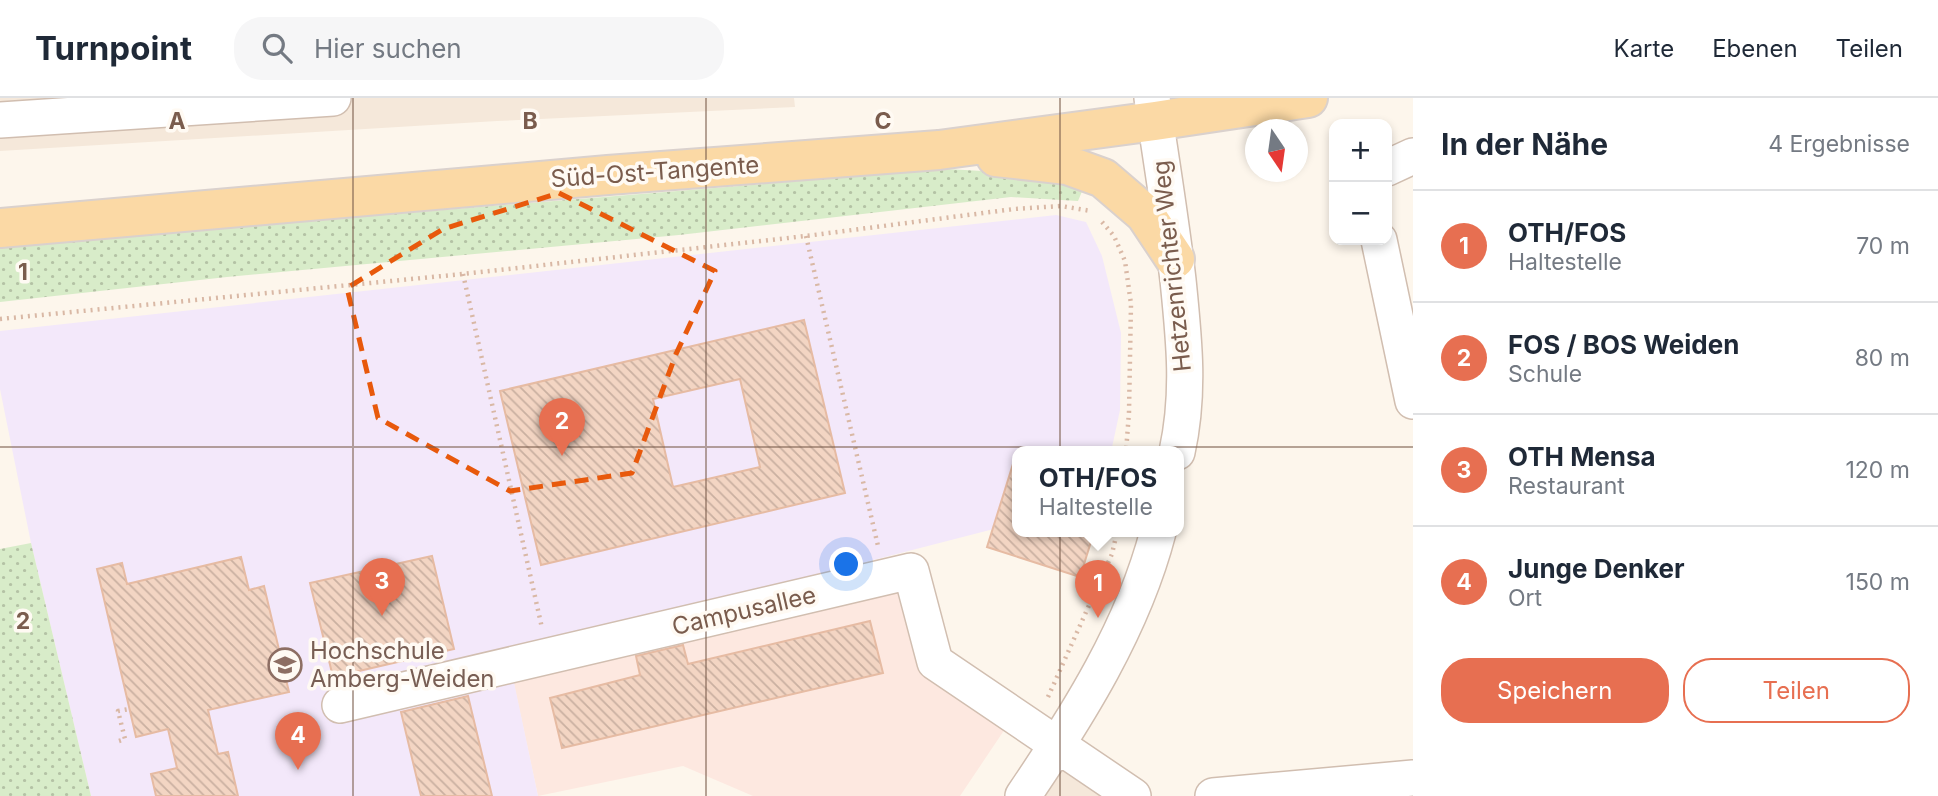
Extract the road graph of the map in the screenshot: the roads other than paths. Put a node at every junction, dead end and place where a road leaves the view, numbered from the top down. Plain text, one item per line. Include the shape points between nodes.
1 (333, 98) edge
2 (1308, 98) edge
3 (206, 103) edge
4 (1154, 110) edge
5 (0, 120) edge
6 (939, 150) junction
7 (1413, 156) edge
8 (1392, 166) edge
9 (0, 228) edge
10 (1380, 245) edge
11 (1175, 259) junction
12 (1413, 401) edge
13 (1178, 446) edge
14 (1155, 537) edge
15 (340, 705) dead end
16 (1057, 746) junction
17 (1413, 778) edge
18 (1023, 796) edge
19 (1133, 796) edge
20 (1213, 796) edge

1 - 3 street
2 - 4 main road, Süd-Ost-Tangente
3 - 5 street
4 - 6 main road, Süd-Ost-Tangente
4 - 11 street, Hetzenrichter Weg
6 - 9 main road, Süd-Ost-Tangente
6 - 11 main road via 1067,165 1103,178 1145,214
7 - 8 street
10 - 12 street
11 - 13 street, Hetzenrichter Weg via 1186,355
14 - 16 street via 1130,612 1089,695
15 - 16 street, Campusallee via 911,571 935,662
16 - 18 street
16 - 19 street
17 - 20 street

